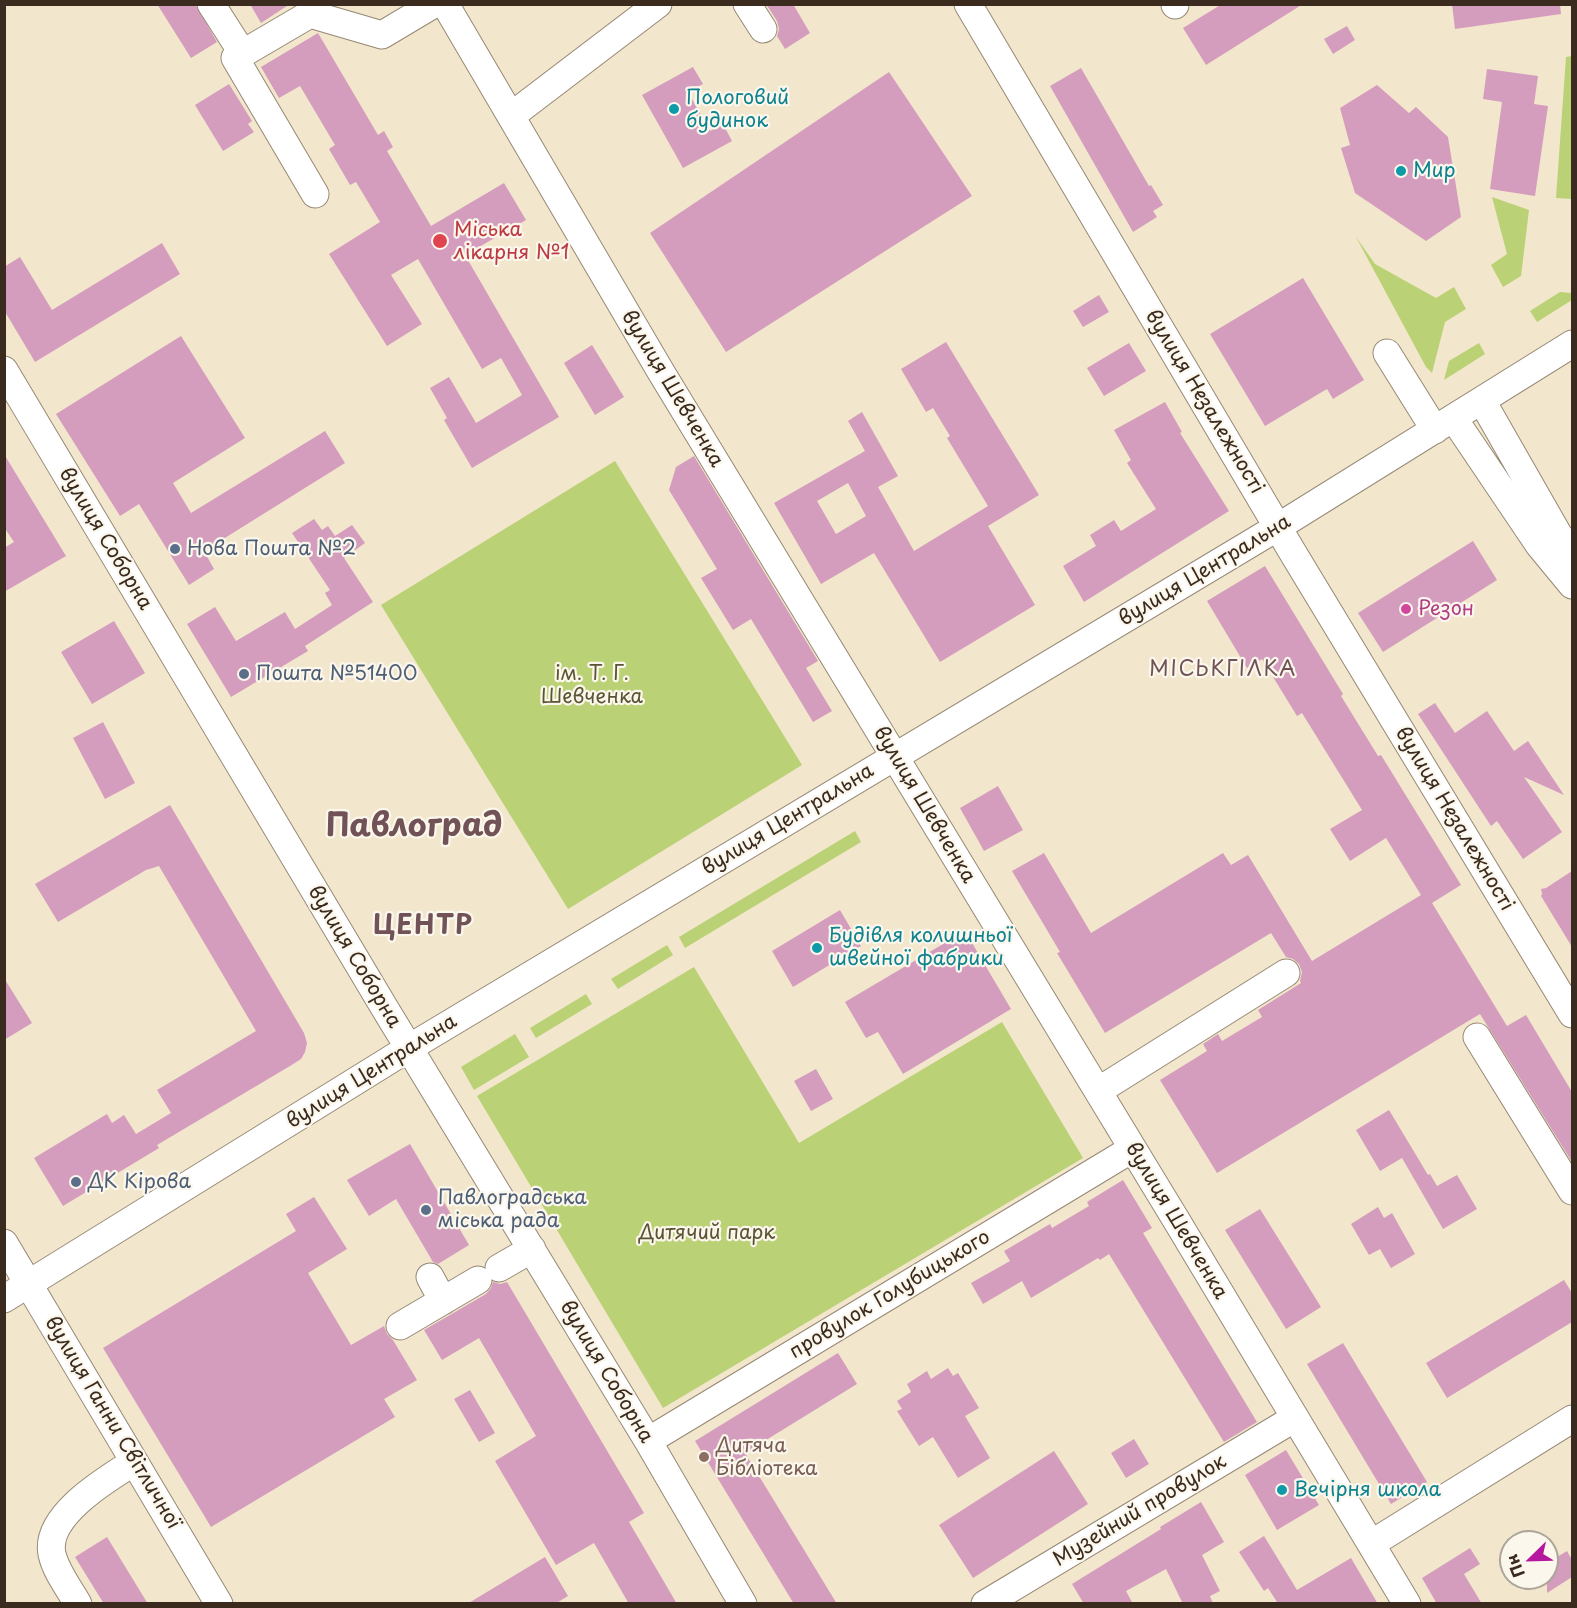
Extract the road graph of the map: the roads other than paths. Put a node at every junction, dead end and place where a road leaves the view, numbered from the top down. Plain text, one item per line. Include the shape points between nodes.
1 (211, 4) edge
2 (434, 4) edge
3 (445, 4) edge
4 (658, 4) edge
5 (747, 4) edge
6 (968, 4) edge
7 (763, 29) dead end
8 (243, 54) junction
9 (511, 116) junction
10 (315, 194) dead end
11 (1572, 344) edge
12 (1387, 353) dead end
13 (4, 370) edge
14 (1482, 401) junction
15 (1445, 424) junction
16 (1516, 488) junction
17 (1278, 527) junction
18 (1560, 539) edge
19 (1572, 585) edge
20 (894, 756) junction
21 (1287, 973) dead end
22 (1572, 1014) edge
23 (1477, 1037) dead end
24 (409, 1048) junction
25 (1098, 1092) junction
26 (1132, 1149) junction
27 (1572, 1191) edge
28 (4, 1243) edge
29 (532, 1249) junction
30 (430, 1277) dead end
31 (30, 1284) junction
32 (4, 1299) edge
33 (443, 1301) junction
34 (400, 1326) dead end
35 (1295, 1418) junction
36 (1572, 1419) edge
37 (648, 1441) junction
38 (134, 1462) junction
39 (1371, 1544) junction
40 (78, 1604) edge
41 (219, 1604) edge
42 (743, 1604) edge
43 (986, 1604) edge
44 (1407, 1604) edge

1 - 8 street
2 - 8 street via 382,35 310,14
3 - 9 street, вулиця Шевченка
4 - 9 street
5 - 7 street
6 - 17 street, вулиця Незалежності
8 - 10 street via 235,58
9 - 20 street, вулиця Шевченка
11 - 14 street, вулиця Центральна
12 - 15 street
13 - 24 street, вулиця Соборна
14 - 15 street, вулиця Центральна
14 - 16 street
15 - 16 street
15 - 17 street, вулиця Центральна
16 - 18 street
17 - 20 street, вулиця Центральна
17 - 22 street, вулиця Незалежності
18 - 19 street
20 - 24 street, вулиця Центральна
20 - 25 street, вулиця Шевченка
21 - 25 street
23 - 27 street
24 - 29 street, вулиця Соборна
24 - 31 street, вулиця Центральна
25 - 26 street, вулиця Шевченка
26 - 35 street, вулиця Шевченка
26 - 37 street, провулок Голубицького
28 - 31 street, вулиця Ганни Світличної
29 - 33 street
29 - 37 street, вулиця Соборна
30 - 33 street
31 - 32 street, вулиця Центральна
31 - 38 street, вулиця Ганни Світличної
33 - 34 street
35 - 39 street, вулиця Шевченка
35 - 43 street, Музейний провулок
36 - 39 street
37 - 42 street, вулиця Соборна
38 - 40 street via 84,1495 69,1509 53,1535 52,1556
38 - 41 street, вулиця Ганни Світличної
39 - 44 street, вулиця Шевченка

